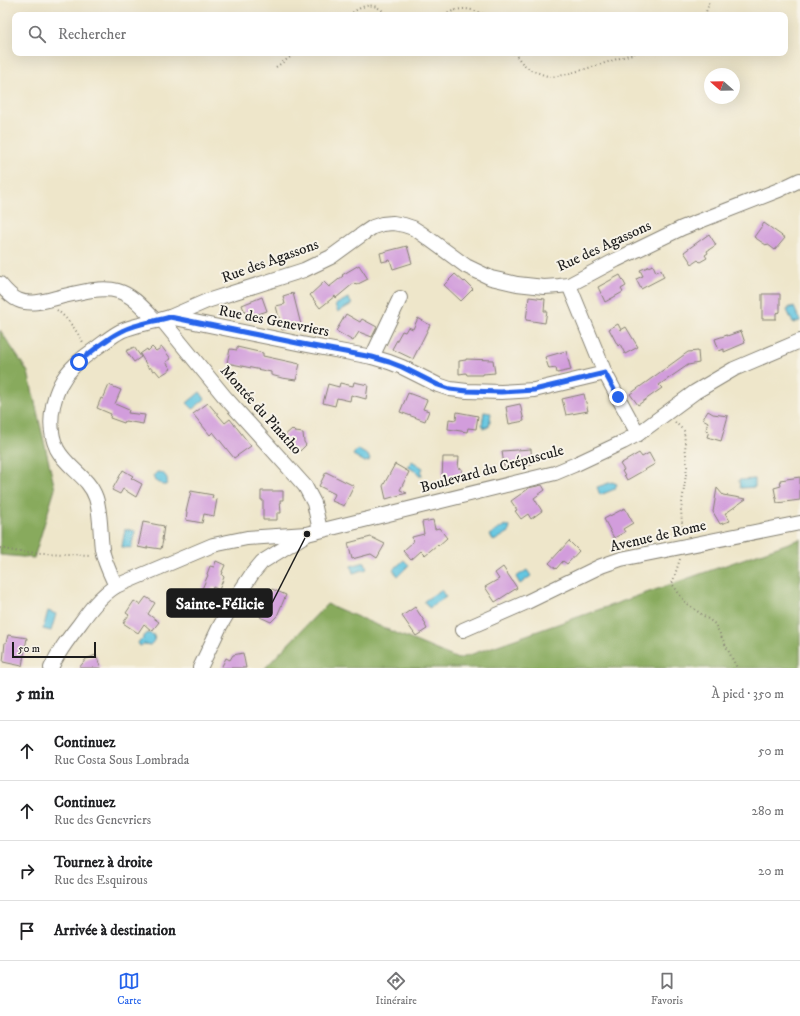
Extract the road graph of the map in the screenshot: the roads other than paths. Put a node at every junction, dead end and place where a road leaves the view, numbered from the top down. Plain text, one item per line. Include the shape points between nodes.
1 (800, 180) edge
2 (0, 284) edge
3 (569, 284) junction
4 (400, 298) dead end
5 (163, 319) junction
6 (800, 341) edge
7 (372, 357) junction
8 (605, 373) junction
9 (638, 434) junction
10 (800, 523) edge
11 (314, 532) junction
12 (116, 586) junction
13 (463, 630) dead end
14 (52, 668) edge
15 (200, 668) edge

1 - 3 street, Rue des Agassons via 682,228
2 - 5 street, Montée du Pinatho via 7,292 24,302 45,301 95,290 117,291 126,294
3 - 5 street, Rue des Agassons via 529,286 491,278 466,266 417,230 393,223 373,227 331,257 304,270 207,301
3 - 8 street
4 - 7 street
5 - 7 street, Rue des Genevriers
5 - 11 street, Montée du Pinatho via 224,396 305,486 314,503
5 - 12 street via 134,326 112,336 73,366 59,388 52,411 53,437 62,458 85,480 96,497 104,556
6 - 9 street, Boulevard du Crépuscule via 734,368 694,392
7 - 8 street, Rue des Genevriers via 402,367 438,385 467,391 534,390
8 - 9 street
9 - 11 street, Boulevard du Crépuscule via 555,473
10 - 13 street, Avenue de Rome via 621,559
11 - 12 street via 247,538 213,545
11 - 15 street via 262,562 238,595
12 - 14 street via 93,606 60,650

